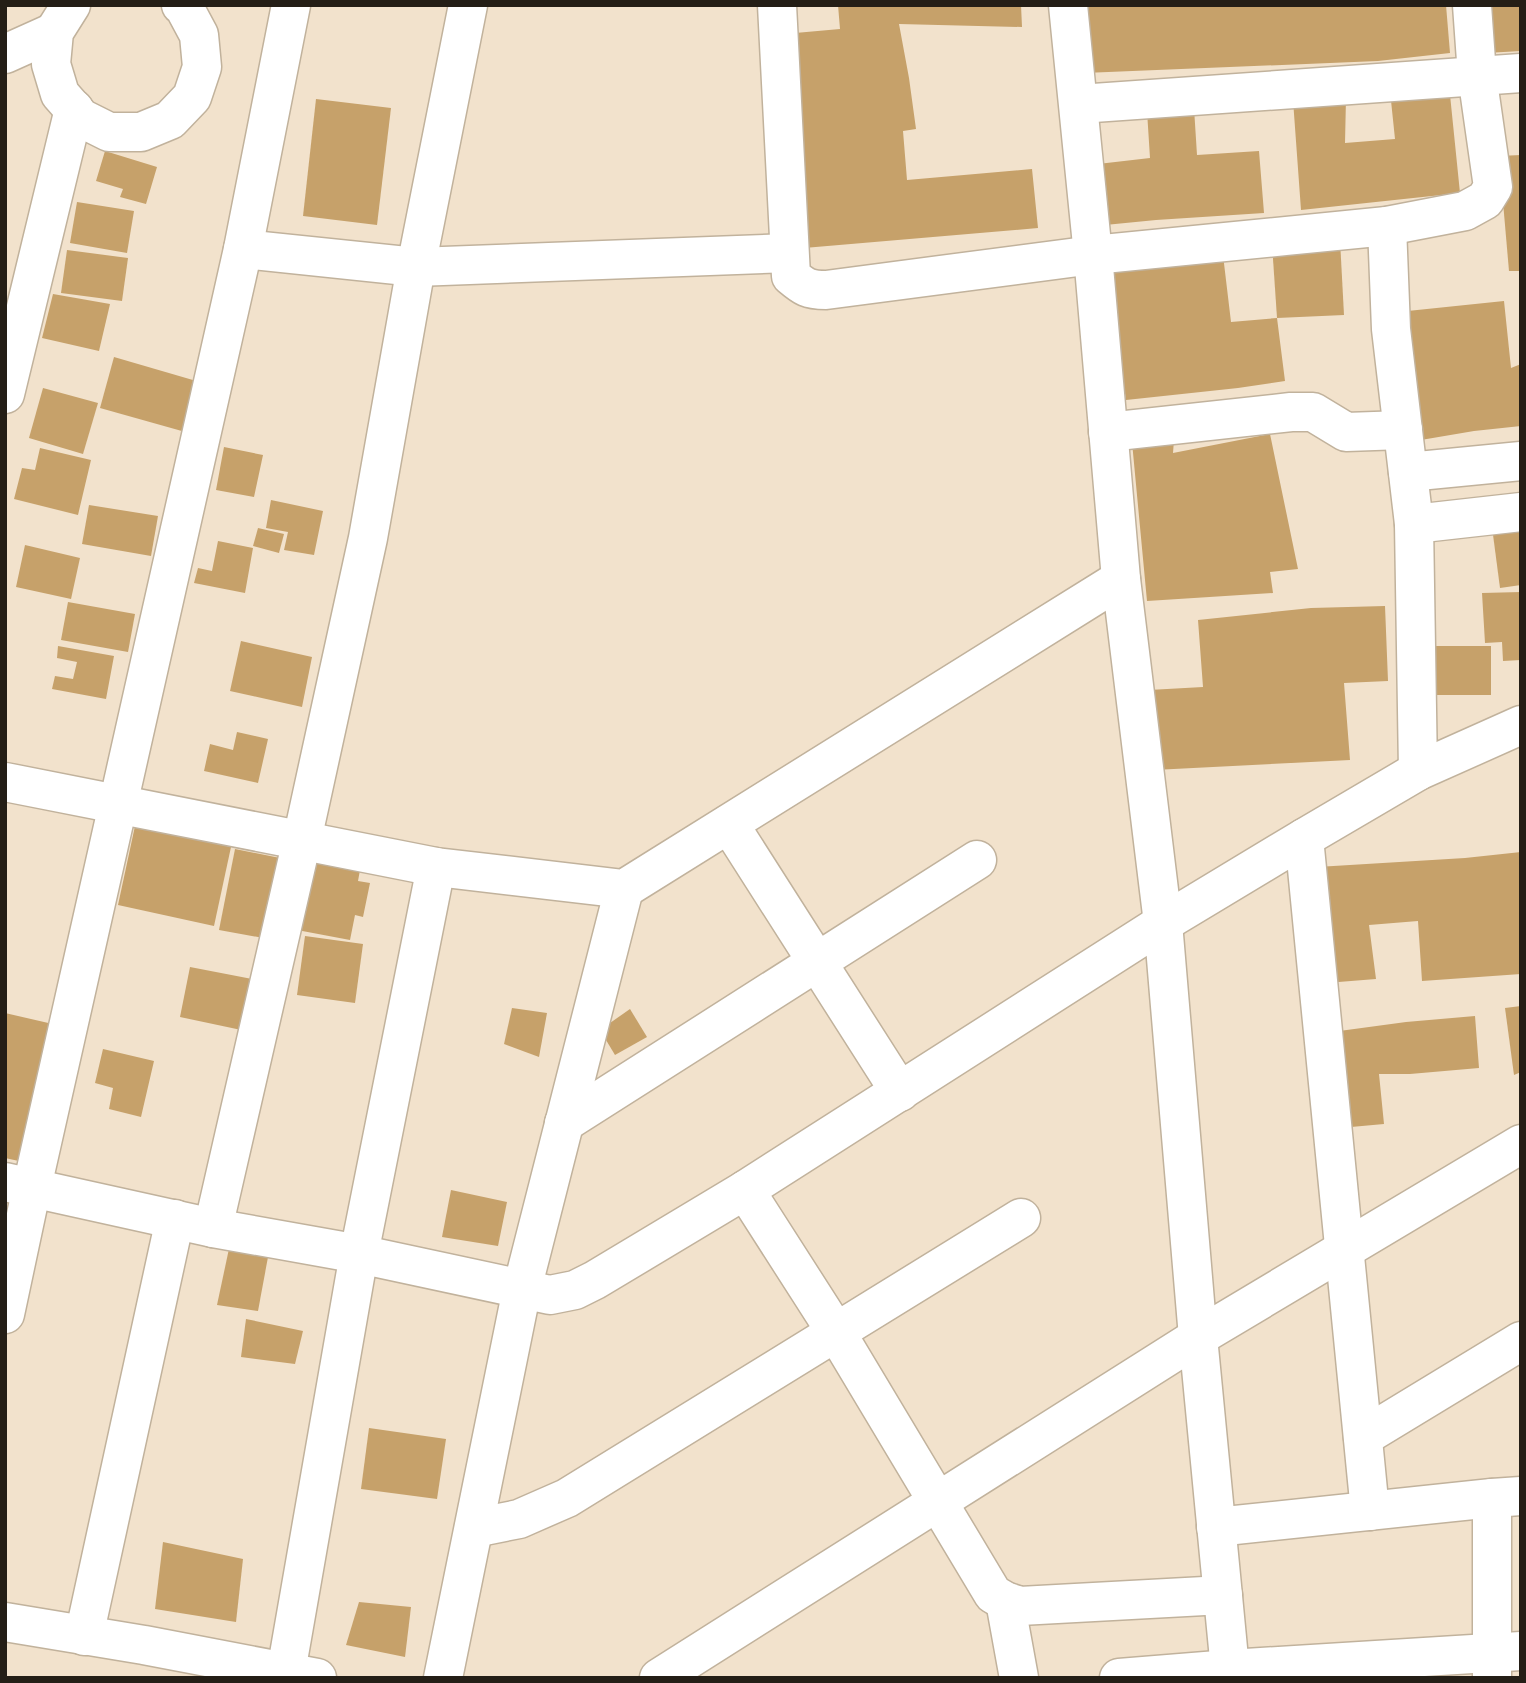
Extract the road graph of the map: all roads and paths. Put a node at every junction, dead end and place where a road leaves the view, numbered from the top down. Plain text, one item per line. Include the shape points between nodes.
1 (181, 5) edge
2 (291, 5) edge
3 (468, 5) edge
4 (776, 5) edge
5 (1068, 5) edge
6 (1472, 5) edge
7 (63, 19) edge
8 (5, 54) edge
9 (1521, 73) edge
10 (1476, 75) junction
11 (1079, 104) junction
12 (74, 109) junction
13 (1387, 226) junction
14 (243, 249) junction
15 (789, 253) junction
16 (1093, 255) junction
17 (416, 267) junction
18 (5, 394) edge
19 (1403, 430) junction
20 (1108, 432) junction
21 (1521, 461) edge
22 (1408, 472) junction
23 (1521, 512) edge
24 (1414, 524) junction
25 (1121, 579) junction
26 (1521, 725) edge
27 (1418, 771) junction
28 (5, 782) edge
29 (118, 804) junction
30 (729, 824) junction
31 (1304, 838) junction
32 (302, 841) junction
33 (977, 860) dead end
34 (436, 867) junction
35 (624, 889) junction
36 (1163, 923) junction
37 (817, 961) junction
38 (900, 1092) junction
39 (564, 1123) junction
40 (1521, 1144) edge
41 (19, 1185) edge
42 (745, 1191) junction
43 (1021, 1218) dead end
44 (175, 1219) junction
45 (213, 1228) junction
46 (1344, 1248) junction
47 (359, 1254) junction
48 (522, 1289) junction
49 (5, 1314) edge
50 (836, 1332) junction
51 (1198, 1337) junction
52 (1521, 1340) edge
53 (1363, 1437) junction
54 (1506, 1497) edge
55 (938, 1501) junction
56 (1370, 1511) junction
57 (1216, 1527) junction
58 (474, 1528) junction
59 (1223, 1595) junction
60 (1005, 1601) junction
61 (5, 1622) edge
62 (83, 1636) junction
63 (1502, 1660) edge
64 (140, 1661) edge
65 (1230, 1669) junction
66 (302, 1675) edge
67 (443, 1678) edge
68 (659, 1678) edge
69 (1019, 1678) edge
70 (1119, 1678) edge

1 - 12 street via 199,35 202,67 192,97 170,120 141,132 109,132 81,118
2 - 14 street
3 - 17 street
4 - 15 street
5 - 11 street
6 - 10 street
7 - 8 street
7 - 12 street via 51,64 60,94
9 - 10 street
10 - 11 street
10 - 13 street via 1493,187 1485,200 1465,211
11 - 16 street
12 - 18 street
13 - 16 street
13 - 19 street via 1391,329
14 - 17 street
14 - 29 street
15 - 16 street via 791,276 811,290
15 - 17 street
16 - 20 street
17 - 32 street via 368,538
19 - 20 street via 1346,432 1313,412 1291,412
19 - 22 street
20 - 25 street
21 - 22 street
22 - 24 street
23 - 24 street
24 - 27 street
25 - 30 street
25 - 36 street
26 - 27 street
27 - 31 street
28 - 29 street
29 - 32 street
29 - 41 street
30 - 35 street
30 - 37 street
31 - 36 street
31 - 46 street
32 - 34 street
32 - 45 street
33 - 37 street
34 - 35 street
34 - 47 street
35 - 39 street
36 - 38 street
36 - 51 street
37 - 38 street
37 - 39 street
38 - 42 street
39 - 48 street
40 - 46 street
41 - 44 street
41 - 49 street
42 - 48 street via 575,1290 551,1295
42 - 50 street
43 - 50 street
44 - 45 street
44 - 62 street
45 - 47 street
46 - 51 street
46 - 53 street
47 - 48 street
47 - 66 street
48 - 58 street
50 - 55 street
50 - 58 street via 567,1498 519,1519
51 - 55 street
51 - 57 street
52 - 53 street
53 - 56 street
54 - 56 street
54 - 63 street
55 - 60 street via 993,1594
55 - 68 street
56 - 57 street
57 - 59 street
58 - 67 street
59 - 60 street via 1020,1606
59 - 65 street
60 - 69 street
61 - 62 street
62 - 64 street
63 - 65 street
64 - 66 street
65 - 70 street

